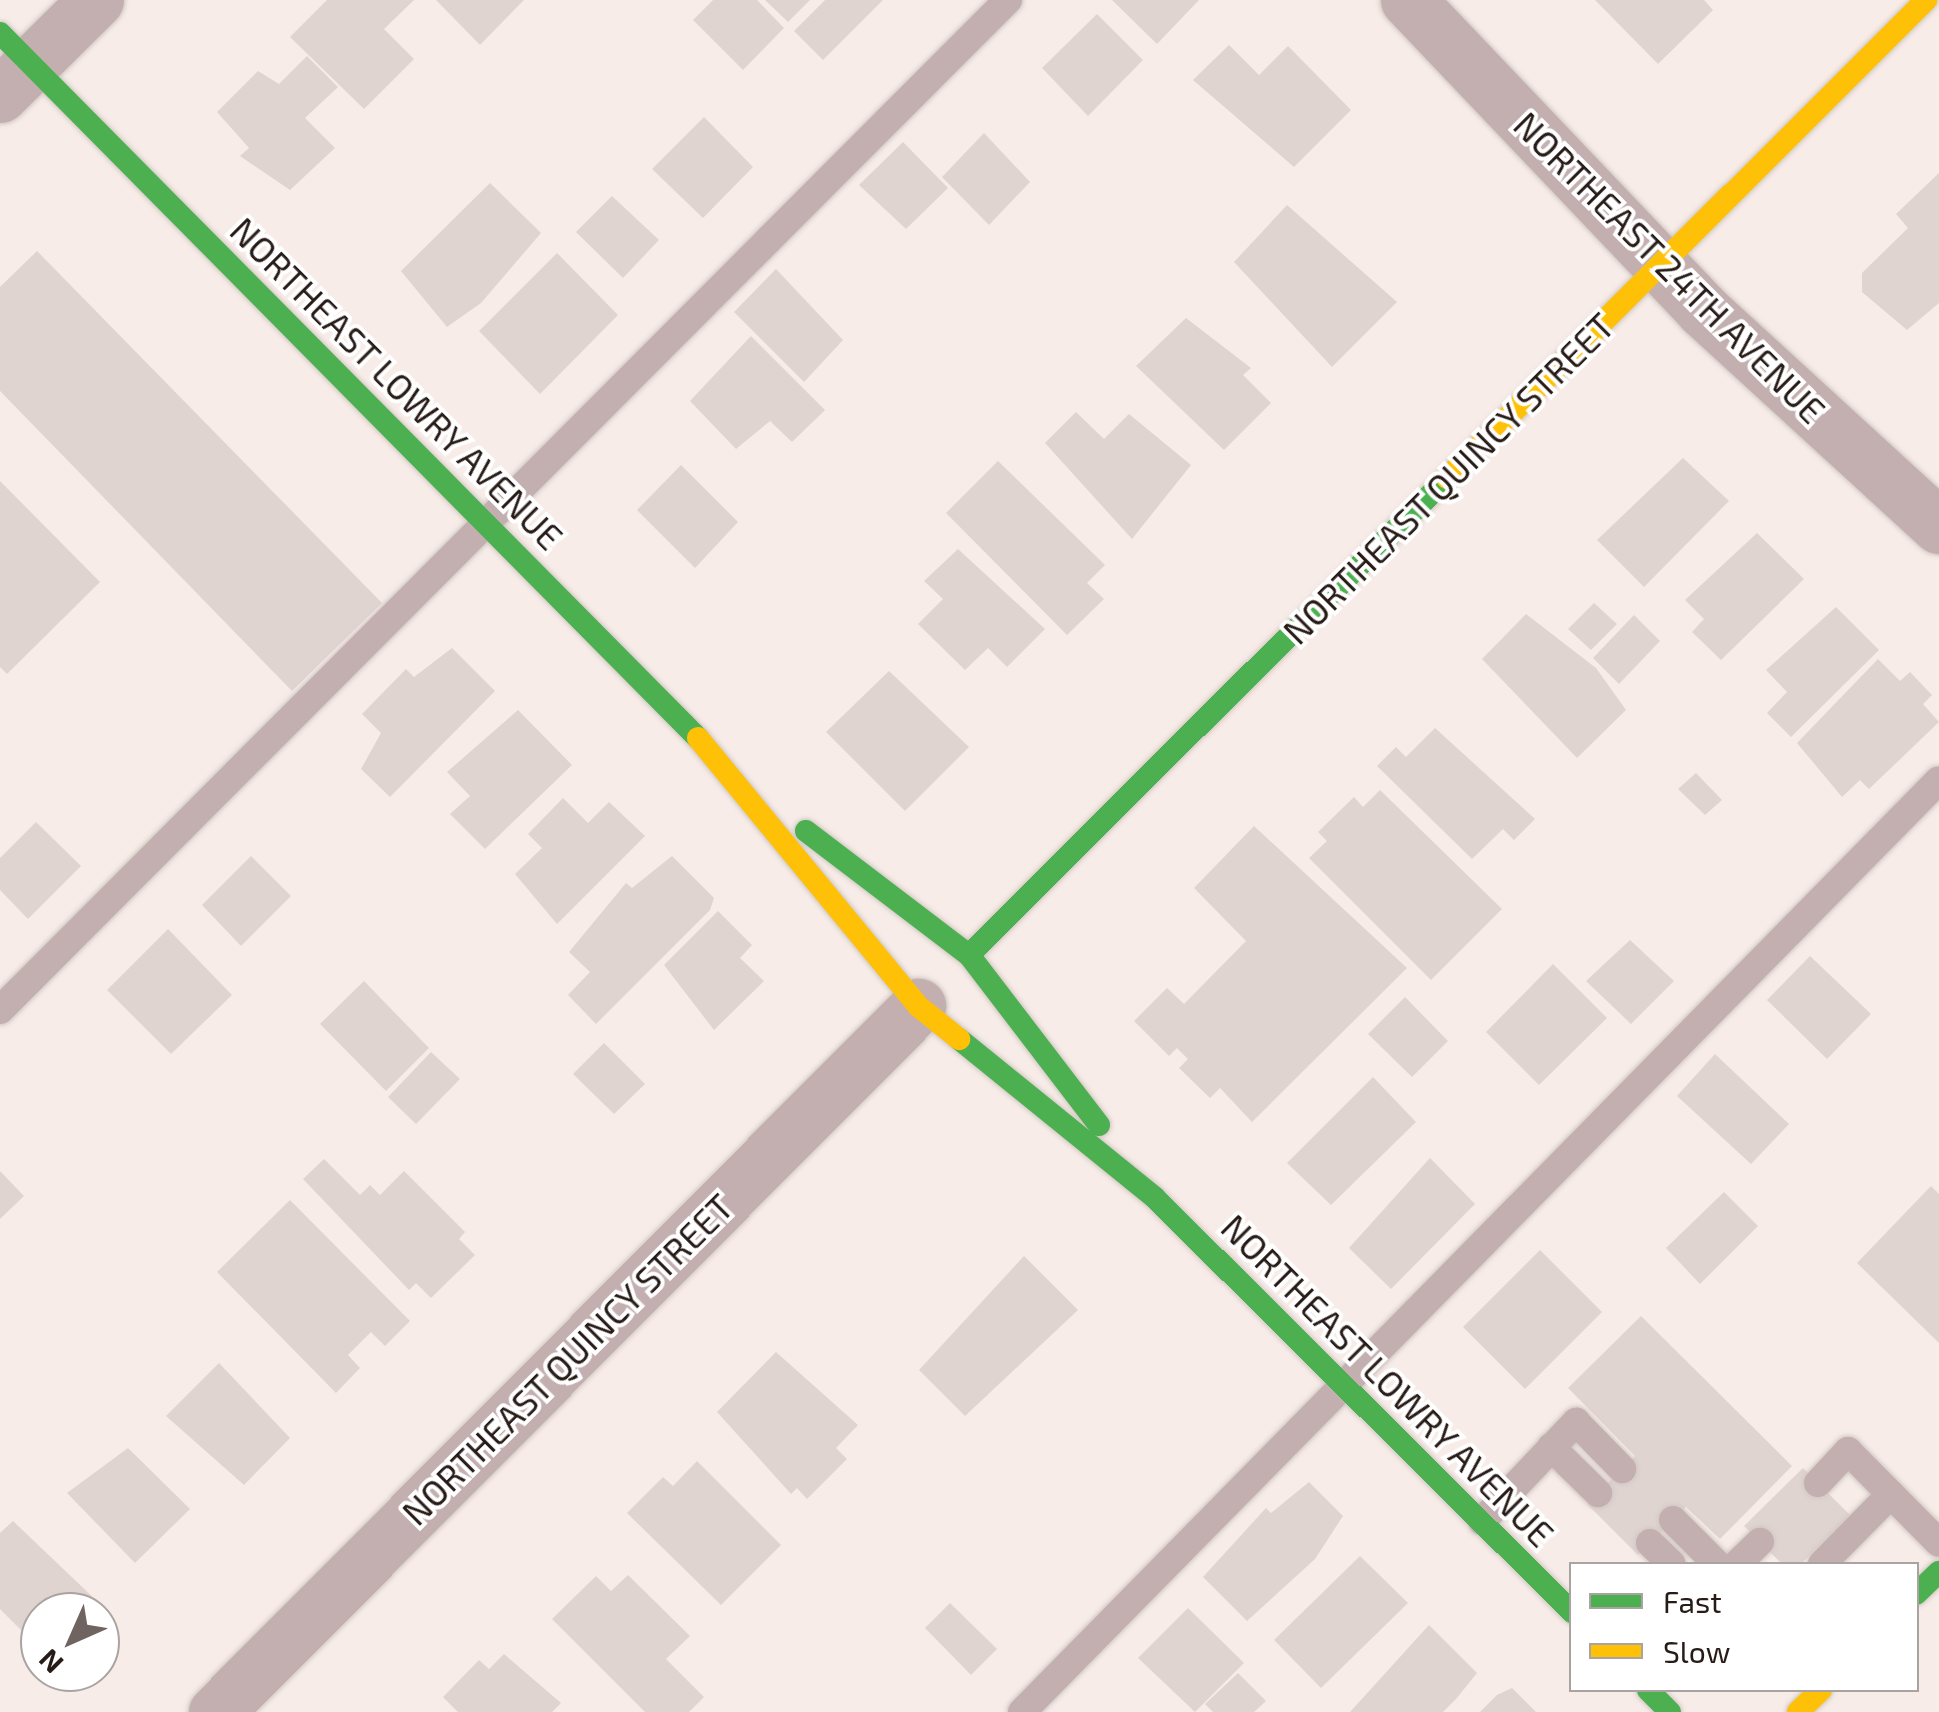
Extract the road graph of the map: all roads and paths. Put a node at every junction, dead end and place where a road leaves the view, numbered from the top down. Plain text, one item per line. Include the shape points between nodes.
1 (96, 0) edge
2 (1008, 0) edge
3 (1408, 0) edge
4 (1926, 0) edge
5 (10, 64) edge
6 (1659, 266) junction
7 (486, 522) junction
8 (1939, 526) edge
9 (1939, 780) edge
10 (743, 784) junction
11 (969, 955) junction
12 (918, 1006) junction
13 (0, 1010) edge
14 (1154, 1198) junction
15 (1342, 1379) junction
16 (1552, 1447) junction
17 (1622, 1469) dead end
18 (1818, 1483) dead end
19 (1598, 1493) dead end
20 (1891, 1494) junction
21 (1672, 1520) dead end
22 (1482, 1522) junction
23 (1760, 1542) dead end
24 (1650, 1543) dead end
25 (1939, 1543) edge
26 (1670, 1562) edge
27 (1714, 1562) edge
28 (1740, 1562) edge
29 (1824, 1562) edge
30 (1939, 1572) edge
31 (1919, 1591) edge
32 (1569, 1609) edge
33 (1650, 1692) edge
34 (1819, 1692) edge
35 (216, 1712) edge
36 (1022, 1712) edge
37 (1670, 1712) edge
38 (1798, 1712) edge

1 - 5 street
2 - 7 lane
3 - 6 street, NORTHEAST 24TH AVENUE
4 - 6 main road, NORTHEAST QUINCY STREET
5 - 7 main road, NORTHEAST LOWRY AVENUE
6 - 8 street, NORTHEAST 24TH AVENUE
6 - 11 main road, NORTHEAST QUINCY STREET
7 - 10 main road, NORTHEAST LOWRY AVENUE
7 - 13 lane
9 - 15 lane
10 - 11 main road, NORTHEAST LOWRY AVENUE
10 - 12 main road, NORTHEAST LOWRY AVENUE
11 - 14 main road, NORTHEAST LOWRY AVENUE
12 - 14 main road, NORTHEAST LOWRY AVENUE
12 - 35 street, NORTHEAST QUINCY STREET
14 - 15 main road, NORTHEAST LOWRY AVENUE
15 - 22 main road, NORTHEAST LOWRY AVENUE
15 - 36 lane via 1296,1437
16 - 17 lane via 1576,1422
16 - 19 lane
16 - 22 lane
18 - 20 lane via 1848,1451
20 - 25 lane
20 - 29 lane
21 - 27 lane
22 - 32 main road, NORTHEAST LOWRY AVENUE
23 - 28 lane
24 - 26 lane
30 - 31 main road
33 - 37 main road
34 - 38 main road

